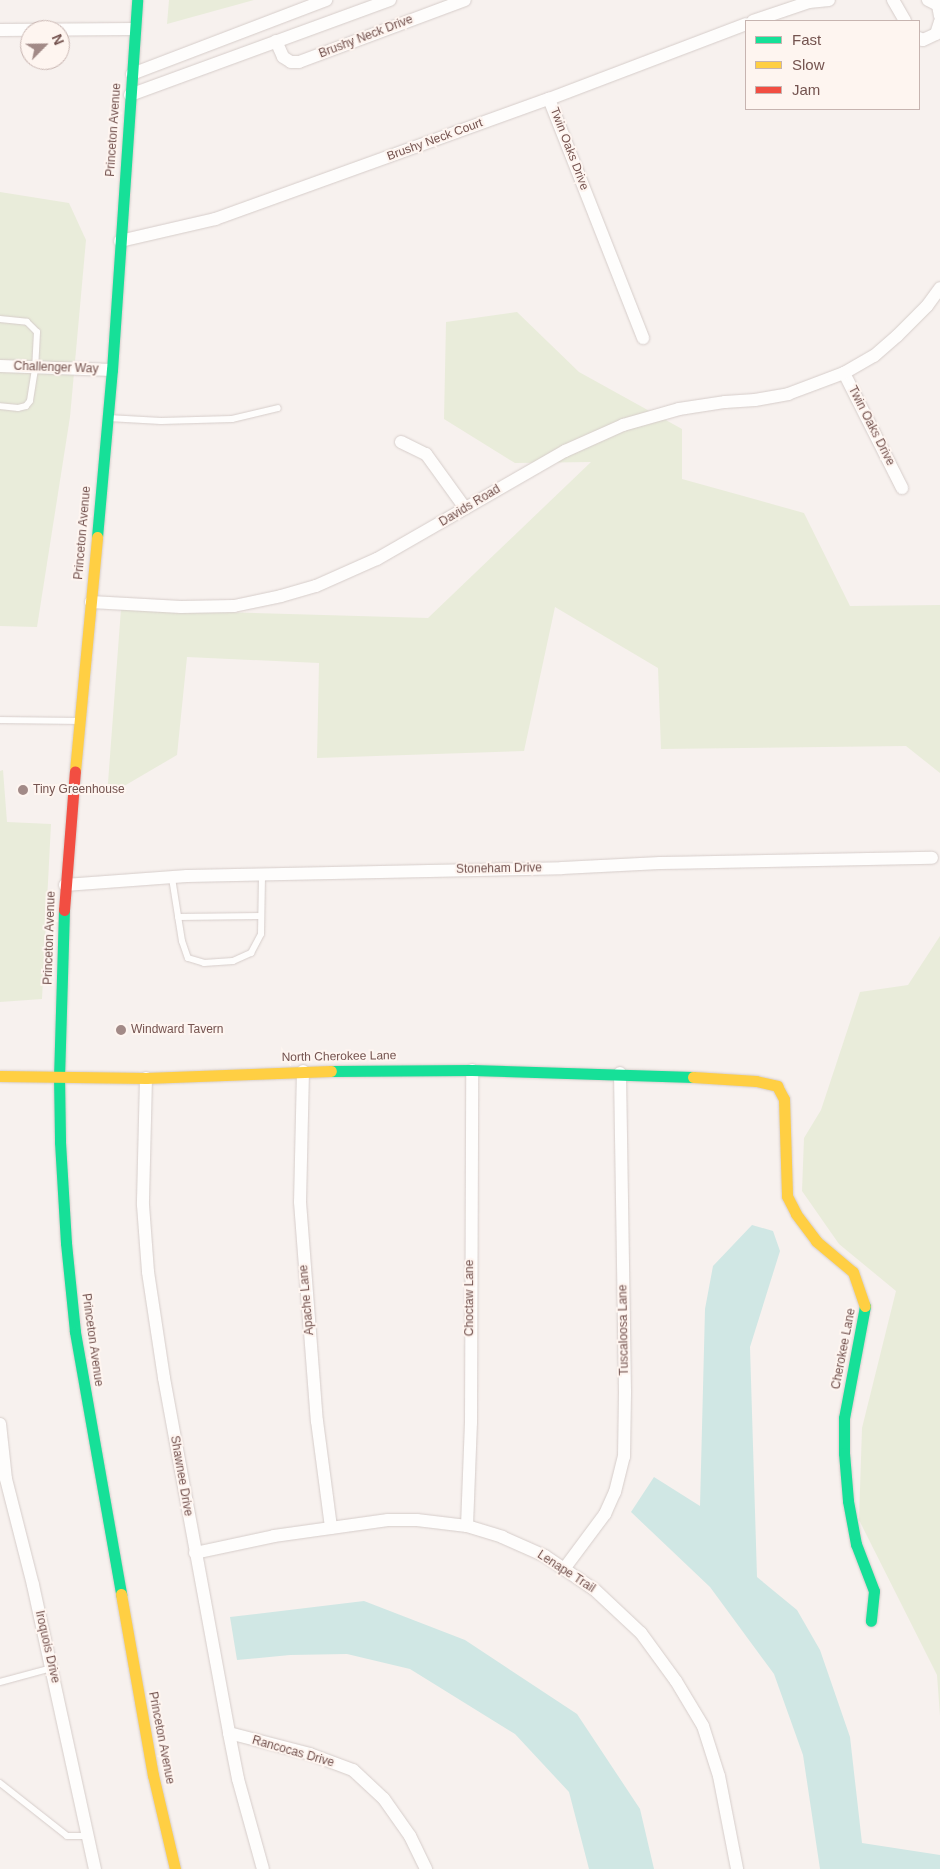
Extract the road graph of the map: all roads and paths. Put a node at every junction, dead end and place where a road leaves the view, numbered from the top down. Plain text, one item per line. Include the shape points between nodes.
1 (137, 0) edge
2 (326, 0) edge
3 (390, 0) edge
4 (465, 0) edge
5 (829, 0) edge
6 (893, 0) edge
7 (928, 0) edge
8 (940, 16) edge
9 (281, 17) junction
10 (756, 20) edge
11 (904, 20) edge
12 (940, 22) edge
13 (745, 24) edge
14 (135, 29) junction
15 (0, 30) edge
16 (289, 37) junction
17 (920, 38) edge
18 (276, 42) junction
19 (132, 74) junction
20 (130, 95) junction
21 (549, 98) junction
22 (120, 241) junction
23 (940, 288) edge
24 (0, 319) edge
25 (643, 338) dead end
26 (0, 366) edge
27 (35, 368) junction
28 (112, 370) junction
29 (844, 373) junction
30 (0, 406) edge
31 (278, 408) dead end
32 (107, 418) junction
33 (401, 442) dead end
34 (902, 488) dead end
35 (466, 508) junction
36 (91, 602) junction
37 (0, 720) edge
38 (80, 721) junction
39 (932, 858) dead end
40 (262, 874) junction
41 (172, 878) junction
42 (65, 885) junction
43 (261, 916) junction
44 (178, 917) junction
45 (472, 1070) junction
46 (303, 1071) junction
47 (620, 1073) junction
48 (59, 1075) junction
49 (0, 1076) edge
50 (146, 1078) junction
51 (0, 1424) edge
52 (467, 1526) junction
53 (332, 1528) junction
54 (195, 1553) junction
55 (564, 1569) junction
56 (871, 1621) dead end
57 (52, 1668) junction
58 (0, 1682) edge
59 (229, 1734) junction
60 (0, 1783) edge
61 (88, 1836) junction
62 (95, 1869) edge
63 (175, 1869) edge
64 (263, 1869) edge
65 (426, 1869) edge
66 (737, 1869) edge

1 - 14 main road, Princeton Avenue
2 - 9 street
3 - 16 street
4 - 18 street, Brushy Neck Drive via 300,62 291,62 283,57
5 - 10 street via 809,2
6 - 11 street
7 - 8 street via 938,5
9 - 16 street
9 - 19 street
12 - 17 street via 936,34
13 - 21 street, Brushy Neck Court
14 - 15 street
14 - 19 main road, Princeton Avenue
16 - 18 street
18 - 20 street
19 - 20 main road, Princeton Avenue
20 - 22 main road, Princeton Avenue
21 - 22 street, Brushy Neck Court via 215,219
21 - 25 street, Twin Oaks Drive
22 - 28 main road, Princeton Avenue
23 - 29 street, Twin Oaks Drive via 897,336 874,356
24 - 27 lane via 27,322 37,332
26 - 27 street, Challenger Way
27 - 28 street, Challenger Way
27 - 30 lane via 30,401 26,406
28 - 32 main road, Princeton Avenue
29 - 34 street, Twin Oaks Drive
29 - 35 street, Davids Road via 788,394 679,409 623,425 565,451
31 - 32 lane via 232,419 161,421
32 - 36 main road, Princeton Avenue
33 - 35 street via 426,454
35 - 36 street, Davids Road via 377,559 316,586 281,596 234,606
36 - 38 main road, Princeton Avenue
37 - 38 lane
38 - 42 main road, Princeton Avenue
39 - 40 street, Stoneham Drive
40 - 41 street, Stoneham Drive
40 - 43 lane
41 - 42 street, Stoneham Drive
41 - 44 lane
42 - 48 main road, Princeton Avenue
43 - 44 lane
43 - 44 lane via 261,934 250,953 233,961 204,963 188,958
45 - 46 main road, North Cherokee Lane
45 - 47 main road, North Cherokee Lane
45 - 52 street, Choctaw Lane via 471,1423
46 - 50 main road, North Cherokee Lane
46 - 53 street, Apache Lane via 300,1202 317,1421
47 - 55 street, Tuscaloosa Lane via 624,1457 615,1492 605,1514
47 - 56 main road, Cherokee Lane via 756,1082 777,1086 784,1099 787,1196 816,1241 853,1272 866,1307 844,1418 844,1453 856,1544 874,1591
48 - 49 main road
48 - 50 main road, North Cherokee Lane
48 - 63 main road, Princeton Avenue via 66,1242 75,1332 150,1756
50 - 54 street, Shawnee Drive via 143,1205 148,1272
51 - 57 street, Iroquois Drive via 6,1479
52 - 53 street, Lenape Trail via 388,1520
52 - 55 street, Lenape Trail via 545,1556
53 - 54 street, Lenape Trail via 274,1536
54 - 59 street, Shawnee Drive
55 - 66 street, Lenape Trail via 595,1590 641,1633 703,1726 719,1776
57 - 58 lane
57 - 61 street, Iroquois Drive
59 - 64 street, Shawnee Drive
59 - 65 street, Rancocas Drive via 310,1754 352,1770 384,1798 410,1836
60 - 61 lane via 67,1836
61 - 62 street, Iroquois Drive

